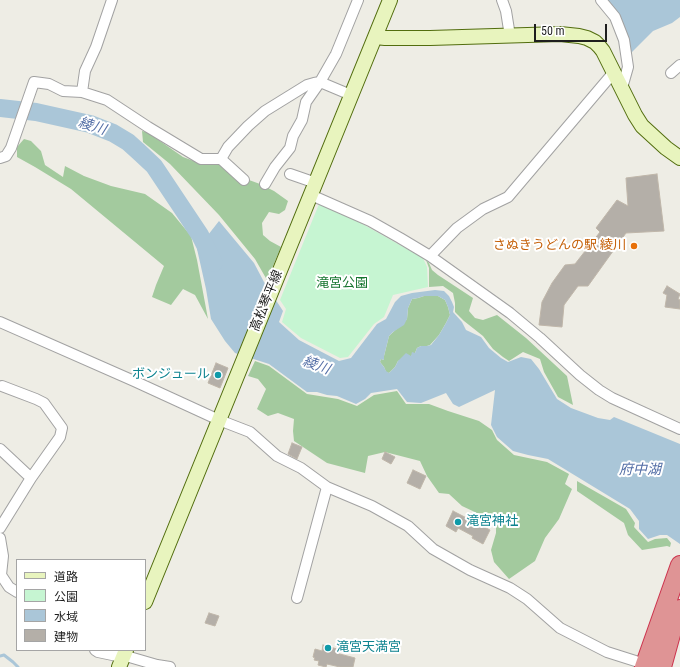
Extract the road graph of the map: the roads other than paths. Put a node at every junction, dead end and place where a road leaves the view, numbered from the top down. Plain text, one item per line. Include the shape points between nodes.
1 (112, 0) edge
2 (358, 0) edge
3 (390, 0) edge
4 (502, 0) edge
5 (601, 0) edge
6 (510, 36) junction
7 (376, 37) junction
8 (680, 65) edge
9 (614, 72) junction
10 (671, 72) dead end
11 (320, 82) junction
12 (622, 88) junction
13 (82, 92) junction
14 (351, 95) junction
15 (0, 158) edge
16 (680, 158) edge
17 (222, 159) junction
18 (290, 174) dead end
19 (244, 180) dead end
20 (265, 184) dead end
21 (313, 189) junction
22 (430, 256) junction
23 (0, 322) edge
24 (2, 386) dead end
25 (219, 420) junction
26 (680, 429) edge
27 (0, 449) edge
28 (31, 478) junction
29 (328, 487) junction
30 (0, 528) edge
31 (0, 538) edge
32 (680, 565) edge
33 (16, 591) edge
34 (297, 598) dead end
35 (146, 600) edge
36 (680, 609) edge
37 (96, 651) edge
38 (122, 658) edge
39 (651, 666) edge
40 (170, 667) edge

1 - 13 street via 85,71
2 - 11 street via 336,54
3 - 7 main road, 高松琴平線
4 - 6 street
5 - 12 street via 615,17 624,40 628,67
6 - 7 main road
6 - 9 main road via 560,34 587,38 600,46
7 - 14 main road, 高松琴平線
8 - 10 street
9 - 12 main road
9 - 22 street via 508,198 483,209 462,224
11 - 14 street
11 - 17 street via 307,85 265,111 228,147
11 - 20 street via 306,102 302,120 290,148
12 - 16 main road via 642,126
13 - 15 street via 62,91 49,84 34,82 11,148 6,156
13 - 17 street via 107,100 201,159
14 - 21 main road, 高松琴平線
17 - 19 street
18 - 21 street
21 - 22 street
21 - 25 main road, 高松琴平線
22 - 26 street via 510,313 599,390
23 - 25 street
24 - 28 street via 44,404 62,428 60,437
25 - 29 street via 250,432 277,456 301,468
25 - 35 main road, 高松琴平線
27 - 28 street
28 - 30 street
29 - 34 street
29 - 39 street via 372,506 408,526 433,549 527,599 560,628 607,652
31 - 33 street via 3,556 1,575 9,587
32 - 39 highway
36 - 39 highway
37 - 38 street
38 - 40 street via 126,656

